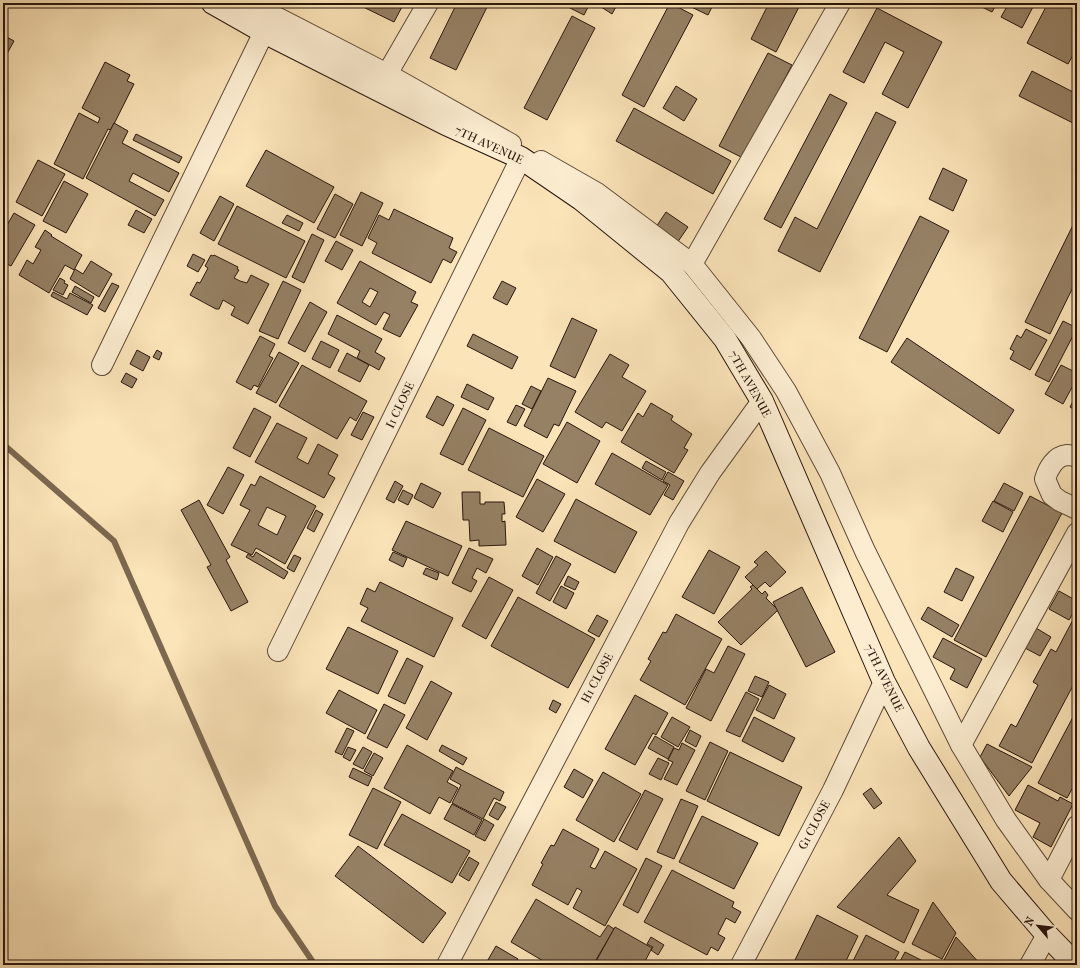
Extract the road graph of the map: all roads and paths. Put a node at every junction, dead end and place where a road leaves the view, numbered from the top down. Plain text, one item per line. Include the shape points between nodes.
1 (213, 3) edge
2 (249, 3) edge
3 (428, 3) edge
4 (840, 3) edge
5 (264, 32) junction
6 (387, 74) junction
7 (521, 158) junction
8 (692, 264) junction
9 (102, 365) dead end
10 (762, 401) junction
11 (1077, 456) edge
12 (1077, 509) edge
13 (1077, 533) edge
14 (278, 651) dead end
15 (884, 682) junction
16 (961, 745) junction
17 (1077, 826) edge
18 (1050, 880) junction
19 (1077, 910) edge
20 (1047, 935) junction
21 (447, 965) edge
22 (741, 965) edge
23 (1030, 965) edge
24 (1076, 965) edge

1 - 5 main road, 7TH AVENUE
2 - 6 street
3 - 6 street
4 - 8 street
5 - 7 main road, 7TH AVENUE via 446,124
5 - 9 street
6 - 8 street via 597,193
7 - 10 main road, 7TH AVENUE via 581,199 671,272 725,339
7 - 14 street, I1 CLOSE
8 - 16 street via 751,338 786,391 830,473 865,551
10 - 15 main road, 7TH AVENUE
10 - 21 street, H1 CLOSE via 710,472 679,523
11 - 12 street via 1066,455 1057,460 1048,469 1045,479 1052,495
13 - 16 street
15 - 20 main road, 7TH AVENUE via 919,748 997,874
15 - 22 street, G1 CLOSE via 832,790
16 - 18 street via 1006,820
17 - 18 street
18 - 19 street
20 - 23 street
20 - 24 main road, 7TH AVENUE

